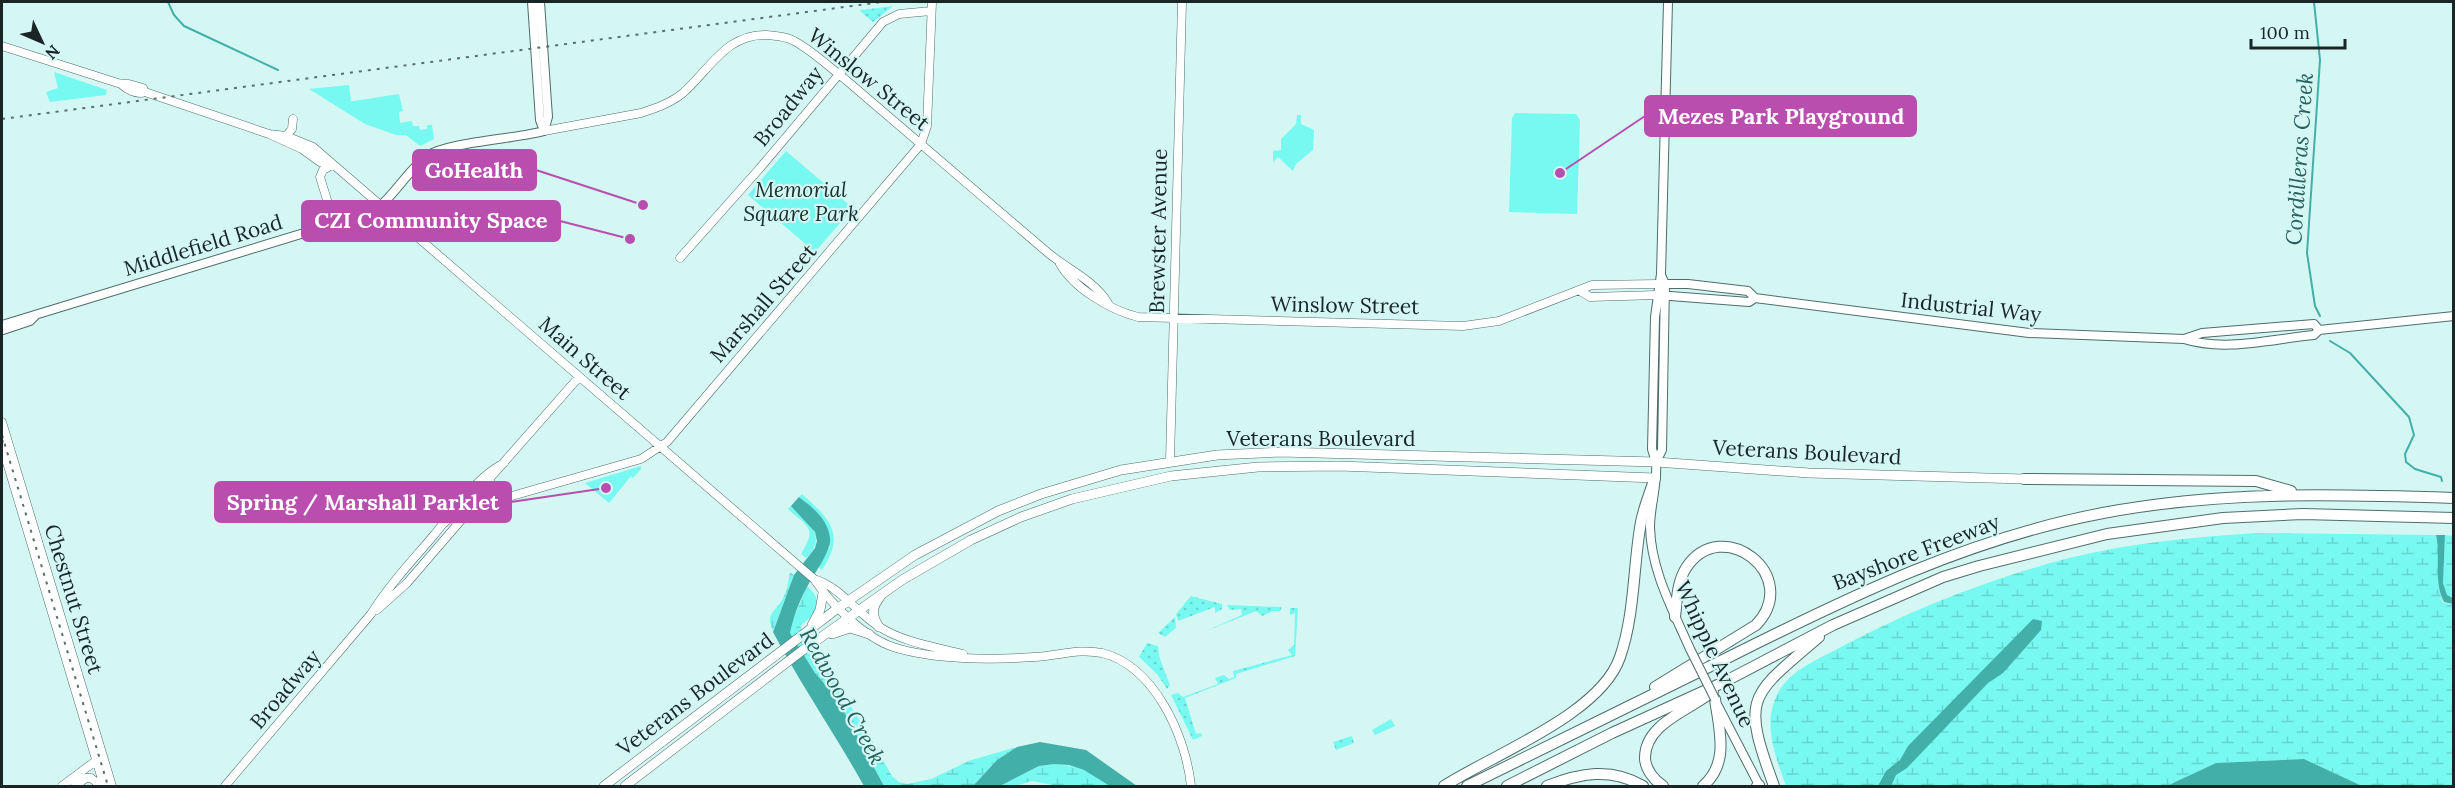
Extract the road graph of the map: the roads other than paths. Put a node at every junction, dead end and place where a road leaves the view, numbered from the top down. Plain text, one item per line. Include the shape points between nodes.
1 (532, 2) edge
2 (540, 2) edge
3 (932, 2) edge
4 (1182, 2) edge
5 (1668, 2) edge
6 (931, 11) junction
7 (2, 46) edge
8 (838, 74) junction
9 (642, 113) joint
10 (293, 119) dead end
11 (544, 131) junction
12 (269, 134) junction
13 (286, 136) junction
14 (921, 144) junction
15 (332, 165) junction
16 (382, 206) junction
17 (332, 224) junction
18 (680, 258) dead end
19 (1661, 281) junction
20 (1580, 291) junction
21 (1661, 295) junction
22 (1755, 298) junction
23 (35, 316) junction
24 (2454, 316) edge
25 (1174, 318) junction
26 (2, 325) edge
27 (2, 330) edge
28 (2319, 330) junction
29 (2184, 339) junction
30 (579, 377) junction
31 (2, 422) edge
32 (2, 446) edge
33 (660, 448) junction
34 (1416, 455) junction
35 (1534, 459) junction
36 (1170, 461) junction
37 (1656, 462) junction
38 (504, 463) junction
39 (1365, 467) junction
40 (1514, 473) junction
41 (491, 478) junction
42 (1655, 478) junction
43 (2025, 479) joint
44 (2303, 494) junction
45 (2454, 498) edge
46 (505, 500) junction
47 (477, 508) junction
48 (461, 511) junction
49 (981, 518) junction
50 (2454, 518) edge
51 (444, 523) junction
52 (456, 525) junction
53 (1003, 525) junction
54 (971, 540) junction
55 (814, 579) junction
56 (884, 591) junction
57 (823, 593) junction
58 (848, 601) junction
59 (838, 608) junction
60 (857, 611) junction
61 (371, 614) junction
62 (1675, 617) junction
63 (848, 618) junction
64 (1833, 625) junction
65 (879, 627) junction
66 (809, 630) junction
67 (869, 634) junction
68 (818, 639) junction
69 (975, 657) junction
70 (1724, 682) junction
71 (1715, 699) junction
72 (1605, 718) junction
73 (97, 760) junction
74 (62, 786) edge
75 (75, 786) edge
76 (102, 786) edge
77 (112, 786) edge
78 (225, 786) edge
79 (604, 786) edge
80 (625, 786) edge
81 (1191, 786) edge
82 (1444, 786) edge
83 (1467, 786) edge
84 (1507, 786) edge
85 (1547, 786) edge
86 (1643, 786) edge
87 (1663, 786) edge
88 (1703, 786) edge
89 (1758, 786) edge
90 (1774, 786) edge

1 - 11 main road
2 - 11 main road via 548,117
3 - 6 street
4 - 25 street, Brewster Avenue
5 - 19 main road, Whipple Avenue
6 - 8 street, Broadway via 899,14 883,22
6 - 14 street, Marshall Street via 927,126
7 - 12 street, Main Street via 143,88 145,92
8 - 9 street, Winslow Street via 790,39 746,37 725,49 674,100
8 - 14 street, Winslow Street
8 - 18 street, Broadway
9 - 11 street, Middlefield Road
10 - 13 street
11 - 16 main road, Middlefield Road via 433,153 416,165
12 - 13 street, Main Street
12 - 15 street, Main Street
13 - 15 street, Main Street via 313,147
14 - 25 street, Winslow Street via 1059,262 1064,273 1098,301 1138,317
14 - 33 street, Marshall Street
15 - 16 street, Main Street
15 - 17 street via 320,177
16 - 17 main road, Middlefield Road
16 - 30 street, Main Street
17 - 23 main road, Middlefield Road
19 - 20 street, Winslow Street via 1592,285
19 - 21 main road, Whipple Avenue
19 - 22 main road, Industrial Way via 1748,291
20 - 21 street via 1590,297
20 - 25 street, Winslow Street via 1499,321 1463,326
21 - 22 main road, Industrial Way via 1749,302
21 - 37 main road, Whipple Avenue via 1662,450
22 - 29 main road, Industrial Way via 2029,333
23 - 26 main road, Middlefield Road
23 - 27 main road, Middlefield Road
24 - 28 main road
25 - 36 street, Brewster Avenue
28 - 29 main road, Industrial Way via 2314,335 2223,345 2201,345
28 - 29 main road, Industrial Way via 2314,324 2202,333
30 - 33 street, Main Street
30 - 38 street, Broadway
31 - 77 street, Chestnut Street
32 - 73 street, Chestnut Street
33 - 46 street via 641,459
33 - 55 street, Main Street
34 - 35 main road, Veterans Boulevard
34 - 36 main road, Veterans Boulevard via 1265,452
34 - 39 main road via 1379,460
35 - 37 main road, Veterans Boulevard
35 - 40 main road
36 - 49 main road, Veterans Boulevard via 1067,485
37 - 42 main road, Whipple Avenue
37 - 43 main road, Veterans Boulevard via 1788,472
38 - 41 street, Broadway
38 - 51 street, Broadway via 483,476
39 - 40 main road, Veterans Boulevard
39 - 53 main road, Veterans Boulevard via 1258,467 1171,476 1072,499
40 - 42 main road, Veterans Boulevard
41 - 46 street via 491,492
41 - 48 street, Broadway
42 - 62 main road, Whipple Avenue via 1651,539 1660,579
42 - 82 highway via 1641,521 1624,643 1613,672 1577,710
43 - 44 highway via 2256,481
44 - 45 highway, Bayshore Freeway
44 - 72 highway, Bayshore Freeway via 2223,497 2132,508 2056,523 1973,547 1844,600
46 - 47 street
47 - 48 street
47 - 52 street
48 - 51 street
48 - 52 street, Broadway
49 - 53 main road
49 - 54 main road
49 - 58 main road, Veterans Boulevard via 915,555
50 - 64 highway, Bayshore Freeway via 2303,514 2223,518 2107,534 1952,574
51 - 61 street, Broadway
52 - 61 street, Broadway via 407,583
53 - 54 main road, Veterans Boulevard
54 - 56 main road, Veterans Boulevard
55 - 57 street, Main Street
55 - 58 street, Main Street via 826,583
56 - 60 main road, Veterans Boulevard
56 - 65 main road via 873,611
57 - 59 street, Main Street
57 - 66 main road via 820,610
58 - 59 main road, Veterans Boulevard
58 - 60 street, Main Street
59 - 63 street, Main Street
59 - 66 main road, Veterans Boulevard
60 - 63 main road, Veterans Boulevard
60 - 65 street, Main Street
61 - 78 street, Broadway
62 - 71 main road, Whipple Avenue, bridge
62 - 72 highway via 1682,574 1703,552 1725,547 1741,550 1758,562 1766,574 1769,600 1756,625
63 - 67 street, Main Street
63 - 68 main road, Veterans Boulevard
64 - 70 highway, Bayshore Freeway
64 - 90 highway via 1770,679 1758,698 1756,734
65 - 69 street, Main Street via 901,638
66 - 79 main road, Veterans Boulevard
67 - 68 main road via 850,628
67 - 69 street, Main Street via 892,647 937,657
68 - 80 main road, Veterans Boulevard
69 - 81 street, Main Street via 1035,657 1088,651 1121,661 1155,691 1174,724 1184,747
70 - 84 highway, Bayshore Freeway
70 - 87 highway via 1664,723 1650,739 1646,764
71 - 88 highway via 1721,754 1713,775
71 - 89 main road, Whipple Avenue
72 - 83 highway, Bayshore Freeway
73 - 74 street
73 - 76 street, Chestnut Street
75 - 76 street via 86,778
85 - 86 highway via 1574,776 1599,773 1624,777

